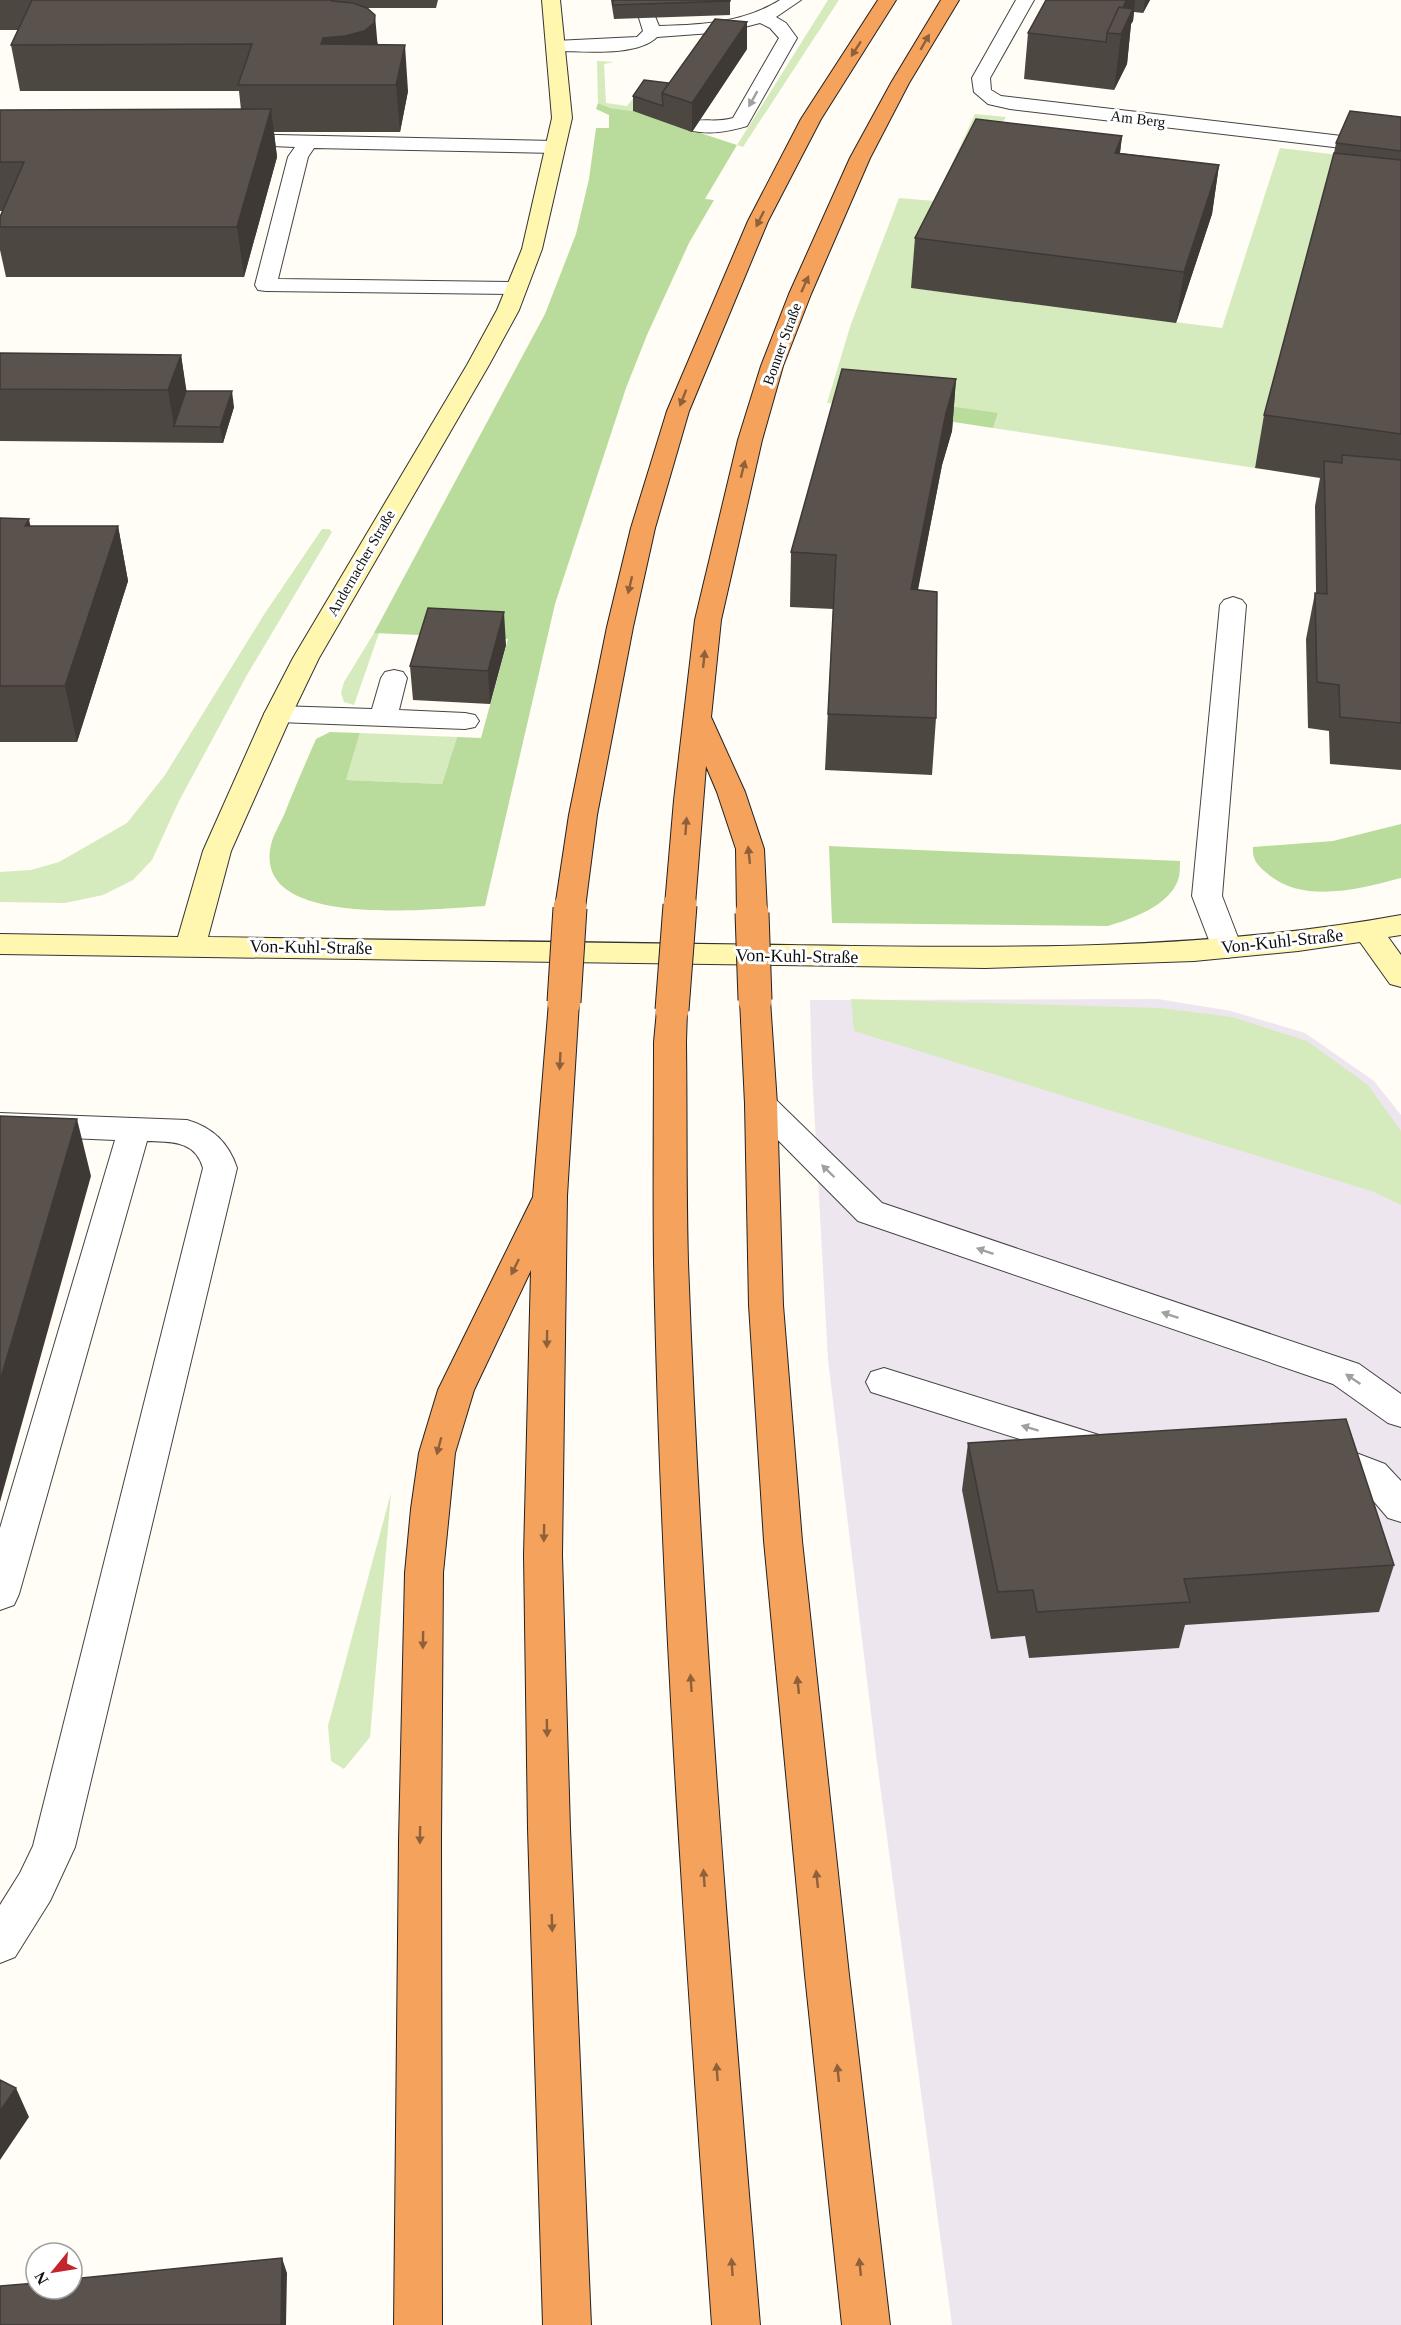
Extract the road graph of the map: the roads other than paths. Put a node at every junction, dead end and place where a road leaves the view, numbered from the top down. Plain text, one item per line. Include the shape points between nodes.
1 (551, 0) edge
2 (792, 0) edge
3 (887, 0) edge
4 (950, 0) edge
5 (1025, 0) edge
6 (759, 18) junction
7 (702, 31) junction
8 (733, 42) edge
9 (555, 46) junction
10 (696, 126) edge
11 (216, 140) edge
12 (308, 143) junction
13 (555, 147) junction
14 (1401, 149) edge
15 (516, 288) junction
16 (1233, 605) dead end
17 (394, 678) dead end
18 (278, 714) junction
19 (697, 717) junction
20 (383, 718) junction
21 (465, 721) dead end
22 (1401, 925) edge
23 (1368, 931) junction
24 (0, 944) edge
25 (191, 945) junction
26 (1227, 948) junction
27 (1401, 978) edge
28 (761, 1104) junction
29 (0, 1124) edge
30 (134, 1129) junction
31 (550, 1196) junction
32 (884, 1382) dead end
33 (1401, 1413) edge
34 (1286, 1456) edge
35 (1131, 1460) edge
36 (1401, 1507) edge
37 (0, 1594) edge
38 (0, 1943) edge
39 (418, 2325) edge
40 (567, 2325) edge
41 (736, 2325) edge
42 (866, 2325) edge

1 - 9 street, Andernacher Straße
2 - 6 lane
3 -> 31 highway, bridge via 811,119 758,221 678,411 644,528 583,814 570,908
19 -> 4 highway, Bonner Straße via 708,620 750,440 772,366 860,158
5 - 14 lane, Am Berg via 981,78 979,86 989,99
6 - 7 lane
6 -> 10 lane via 782,27 788,38 740,122 718,128
7 - 8 lane via 723,35
7 - 9 lane via 650,25 643,41 632,44
9 - 13 street, Andernacher Straße via 562,118
11 - 12 lane
12 - 13 lane
12 - 15 lane via 298,157 266,285
13 - 15 street, Andernacher Straße via 532,249
15 - 18 street, Andernacher Straße via 478,365 311,648
16 - 26 lane via 1207,896
17 - 20 lane
18 - 20 lane
18 - 25 street, Andernacher Straße via 217,851
28 -> 19 highway, bridge via 750,849 731,792
41 -> 19 highway, Bonner Straße, bridge via 684,1562 672,1285 670,1042
20 - 21 lane
22 - 23 street, Von-Kuhl-Straße
23 - 26 street, Von-Kuhl-Straße
23 - 27 street
24 - 25 street
25 - 26 street, Von-Kuhl-Straße via 985,958
33 -> 28 lane via 1346,1374 870,1212
42 -> 28 highway via 783,1541 766,1305
29 - 30 lane
30 - 37 lane
30 - 38 lane via 187,1131 208,1143 220,1168 54,1847 35,1887
31 -> 39 highway via 456,1390 437,1453 430,1509 424,1573
31 -> 40 highway via 543,1555
35 -> 32 lane
34 - 36 lane via 1320,1454 1372,1474

